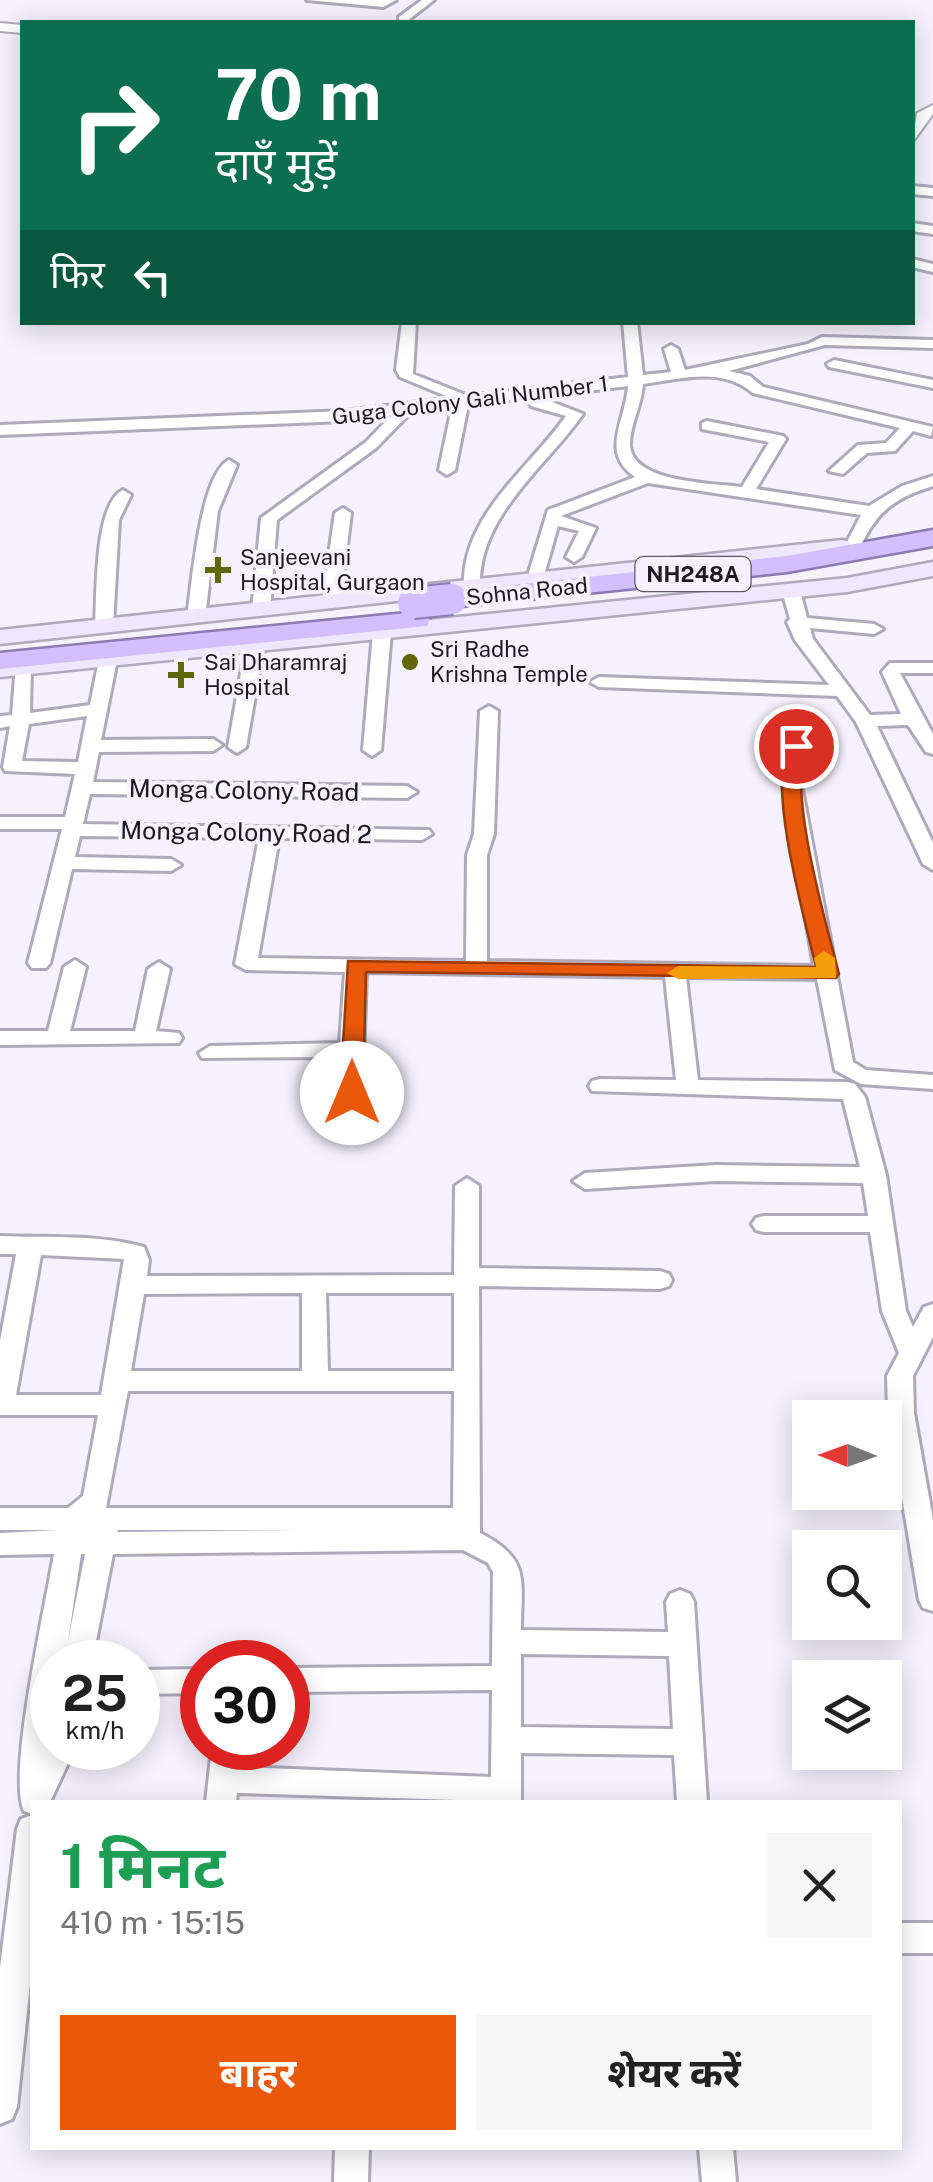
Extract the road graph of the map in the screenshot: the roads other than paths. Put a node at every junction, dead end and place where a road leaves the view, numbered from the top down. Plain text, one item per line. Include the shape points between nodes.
1 (312, 0) edge
2 (392, 0) edge
3 (429, 0) edge
4 (403, 19) dead end
5 (409, 325) edge
6 (630, 325) edge
7 (893, 325) edge
8 (901, 343) junction
9 (933, 344) edge
10 (671, 349) dead end
11 (834, 364) dead end
12 (710, 371) junction
13 (680, 375) junction
14 (635, 379) junction
15 (933, 384) edge
16 (531, 395) junction
17 (465, 400) junction
18 (407, 408) junction
19 (707, 426) dead end
20 (908, 427) junction
21 (932, 429) edge
22 (0, 430) edge
23 (228, 465) dead end
24 (447, 470) dead end
25 (837, 471) dead end
26 (646, 478) junction
27 (933, 481) edge
28 (747, 492) junction
29 (122, 495) dead end
30 (869, 512) junction
31 (343, 513) dead end
32 (551, 519) junction
33 (933, 530) edge
34 (933, 538) edge
35 (853, 546) junction
36 (574, 558) dead end
37 (933, 558) edge
38 (933, 569) edge
39 (534, 582) junction
40 (792, 591) junction
41 (331, 603) junction
42 (440, 607) junction
43 (261, 610) junction
44 (196, 616) junction
45 (796, 622) junction
46 (104, 626) junction
47 (874, 629) dead end
48 (382, 632) junction
49 (0, 637) edge
50 (255, 645) junction
51 (0, 647) edge
52 (108, 660) junction
53 (7, 666) edge
54 (933, 668) edge
55 (599, 682) dead end
56 (840, 691) junction
57 (95, 710) junction
58 (489, 712) dead end
59 (21, 719) junction
60 (913, 719) junction
61 (865, 721) junction
62 (0, 722) edge
63 (214, 745) dead end
64 (90, 746) junction
65 (796, 746) dead end
66 (237, 747) dead end
67 (933, 748) edge
68 (372, 750) dead end
69 (84, 778) junction
70 (157, 790) junction
71 (406, 792) dead end
72 (0, 822) edge
73 (72, 826) junction
74 (150, 832) junction
75 (270, 832) junction
76 (422, 834) dead end
77 (932, 858) edge
78 (62, 863) junction
79 (146, 865) junction
80 (171, 865) dead end
81 (39, 963) dead end
82 (356, 965) junction
83 (476, 966) junction
84 (75, 968) dead end
85 (159, 969) dead end
86 (674, 972) junction
87 (828, 974) junction
88 (0, 1038) edge
89 (57, 1038) junction
90 (144, 1038) junction
91 (171, 1038) dead end
92 (351, 1050) junction
93 (210, 1052) dead end
94 (933, 1082) edge
95 (600, 1086) dead end
96 (688, 1087) junction
97 (352, 1093) dead end
98 (874, 1175) junction
99 (585, 1181) dead end
100 (467, 1186) dead end
101 (764, 1224) dead end
102 (882, 1224) junction
103 (0, 1246) edge
104 (30, 1246) junction
105 (660, 1280) dead end
106 (467, 1281) junction
107 (131, 1285) junction
108 (314, 1285) junction
109 (933, 1314) edge
110 (911, 1351) junction
111 (315, 1380) junction
112 (464, 1382) junction
113 (115, 1393) junction
114 (0, 1405) edge
115 (0, 1519) edge
116 (102, 1521) junction
117 (466, 1529) junction
118 (71, 1532) junction
119 (0, 1544) edge
120 (933, 1600) edge
121 (680, 1602) dead end
122 (82, 1640) edge
123 (508, 1642) junction
124 (683, 1644) junction
125 (507, 1678) junction
126 (310, 1680) edge
127 (506, 1740) junction
128 (688, 1742) junction
129 (50, 1770) edge
130 (222, 1791) edge
131 (506, 1797) edge
132 (35, 1800) edge
133 (36, 1800) edge
134 (692, 1800) edge
135 (30, 1868) edge
136 (902, 1938) edge
137 (933, 1938) edge
138 (20, 2065) edge
139 (0, 2107) edge
140 (352, 2150) edge
141 (716, 2150) edge
142 (351, 2182) edge
143 (719, 2182) edge

1 - 2 street
3 - 4 street
5 - 17 street via 407,377
6 - 14 street
7 - 8 street
8 - 9 street, Guga Colony Gali Number 1
8 - 12 street, Guga Colony Gali Number 1 via 822,341
10 - 13 street
11 - 15 street
12 - 13 street, Guga Colony Gali Number 1
12 - 20 street via 745,379 758,390
13 - 14 street, Guga Colony Gali Number 1
14 - 16 street, Guga Colony Gali Number 1
14 - 26 street via 622,449
16 - 17 street, Guga Colony Gali Number 1
16 - 42 street via 536,403 575,414 486,528
17 - 18 street, Guga Colony Gali Number 1
17 - 24 street
18 - 22 street, Guga Colony Gali Number 1 via 270,423
18 - 43 street via 371,445 270,518
19 - 28 street via 778,439
20 - 21 street
20 - 25 street via 890,448 864,448
23 - 44 street via 210,510
26 - 28 street
26 - 32 street
27 - 30 street
28 - 30 street
29 - 46 street via 112,520
30 - 35 street via 854,531
31 - 41 street
32 - 36 street via 588,528
32 - 39 street
33 - 35 main road
34 - 42 highway, Sohna Road / NH248A via 788,564
35 - 39 main road
37 - 42 highway, Sohna Road / NH248A via 810,580
38 - 40 main road
39 - 42 main road
40 - 42 main road
40 - 45 street
41 - 42 main road
41 - 43 main road
42 - 48 main road
42 - 51 highway, Sohna Road / NH248A
42 - 53 highway, Sohna Road / NH248A
43 - 44 main road
44 - 46 main road
45 - 47 street
45 - 56 street
46 - 49 main road
48 - 50 main road
48 - 68 street
50 - 52 main road
50 - 66 street
52 - 53 main road
52 - 57 street
53 - 59 street
54 - 60 street via 892,668
55 - 56 street
56 - 61 street
57 - 59 street
57 - 64 street
58 - 83 street
59 - 62 street
59 - 69 street, Monga Colony Road via 12,767
60 - 61 street
60 - 67 street
61 - 77 street
63 - 64 street
64 - 69 street
65 - 87 street via 788,768
69 - 70 street, Monga Colony Road
69 - 73 street
70 - 71 street, Monga Colony Road
70 - 74 street
72 - 73 street, Monga Colony Road 2
73 - 74 street, Monga Colony Road 2
73 - 78 street
74 - 75 street, Monga Colony Road 2
74 - 79 street
75 - 76 street, Monga Colony Road 2
75 - 82 street via 246,964
78 - 79 street
78 - 81 street
79 - 80 street
82 - 83 street
82 - 92 street
83 - 86 street
84 - 89 street
85 - 90 street
86 - 87 street
86 - 96 street
87 - 94 street via 847,1069 861,1077
88 - 89 street
89 - 90 street
90 - 91 street
92 - 93 street
92 - 97 street
95 - 96 street
96 - 98 street via 847,1089
98 - 99 street via 716,1173
98 - 102 street
100 - 106 street
101 - 102 street
102 - 110 street via 894,1312
103 - 104 street
104 - 107 street via 136,1253
104 - 114 street
105 - 106 street
106 - 108 street
106 - 112 street
107 - 108 street
107 - 113 street
108 - 111 street
109 - 110 street
110 - 120 street via 900,1376 901,1413
111 - 112 street
111 - 113 street
112 - 117 street
113 - 114 street
113 - 116 street
115 - 118 street
116 - 117 street
116 - 118 street
116 - 118 street
116 - 122 street
117 - 123 street via 503,1561
118 - 119 street
118 - 132 street via 35,1757
121 - 124 street
123 - 124 street
123 - 125 street
124 - 128 street
125 - 126 street
125 - 127 street
127 - 128 street
127 - 131 street
128 - 134 street
129 - 133 street
130 - 131 street
135 - 138 street
136 - 137 street
138 - 139 street
140 - 142 street
141 - 143 street

